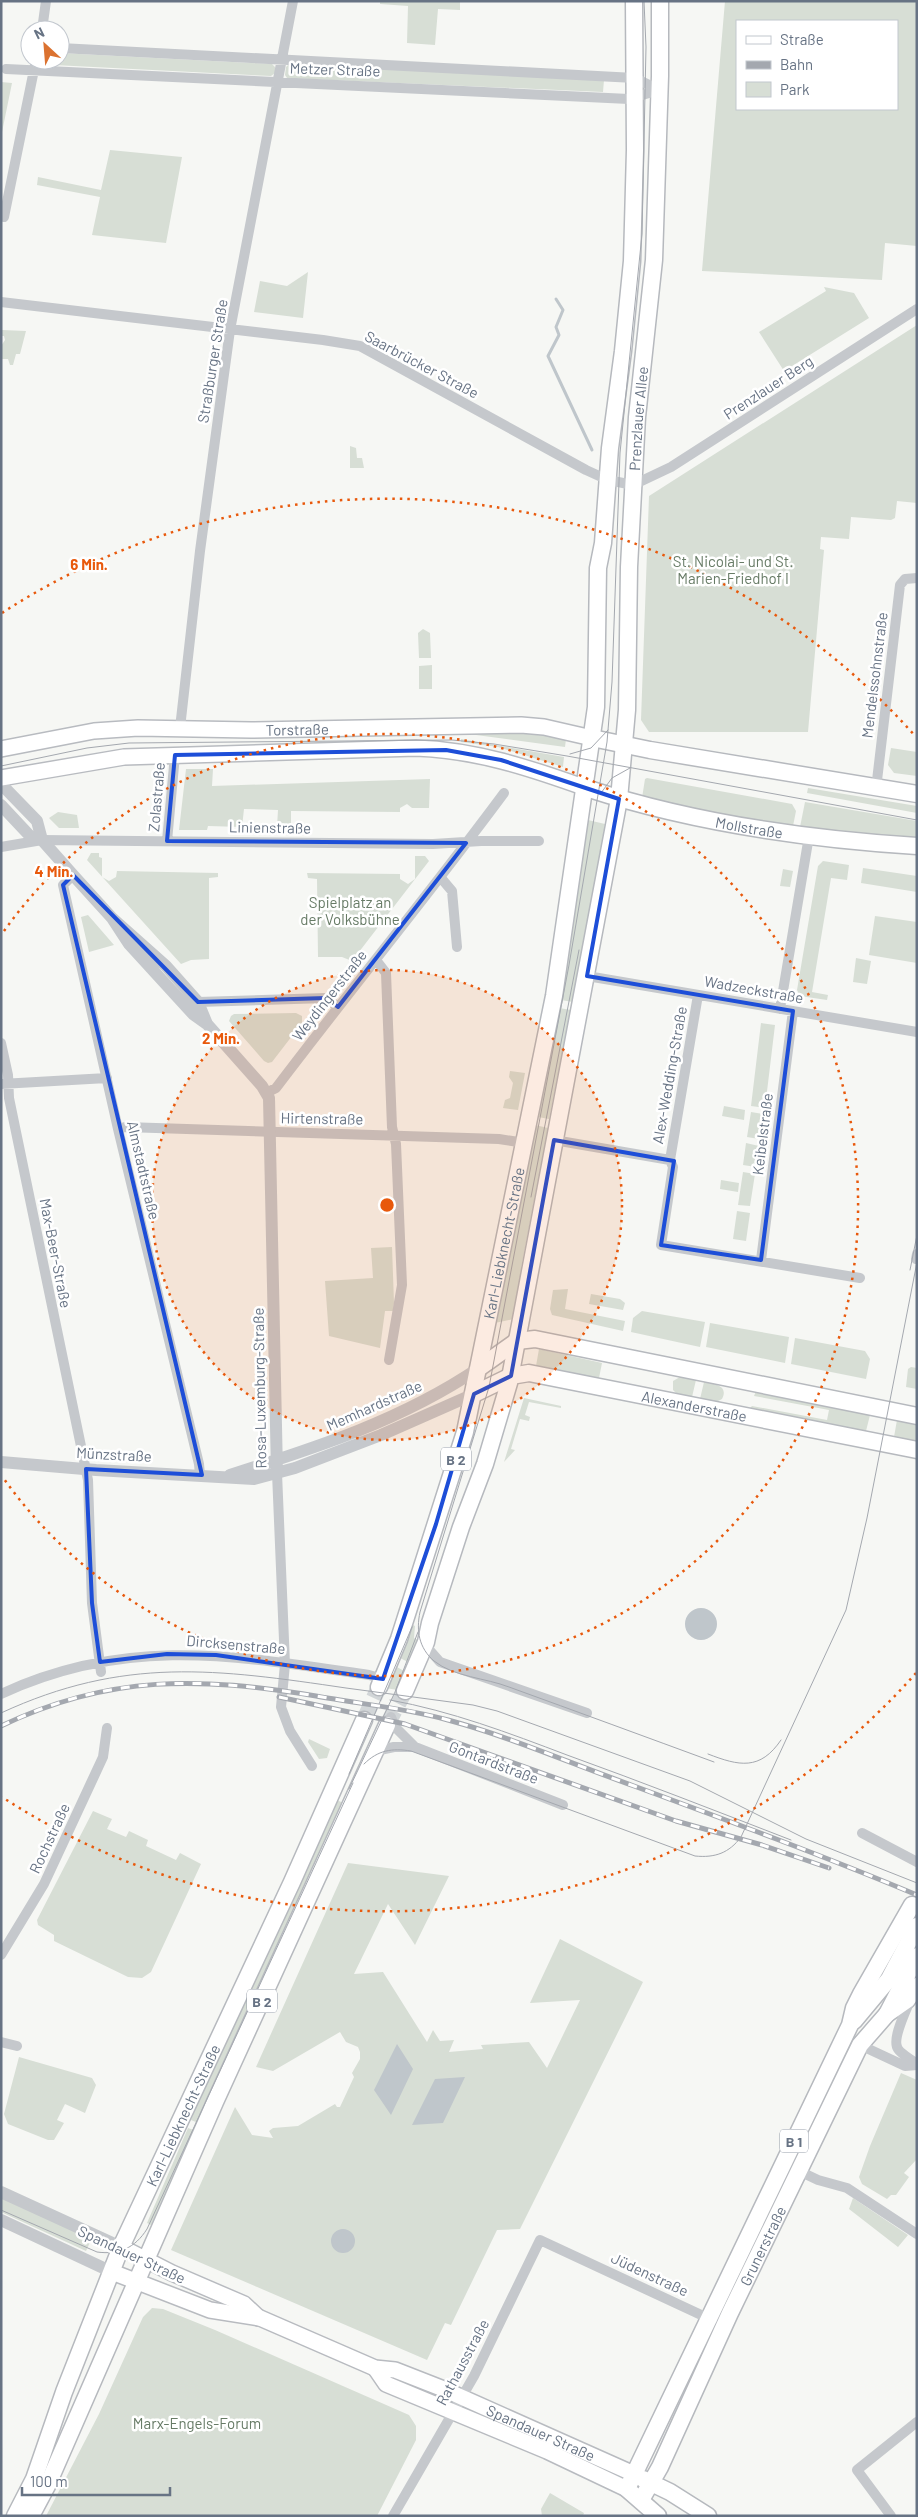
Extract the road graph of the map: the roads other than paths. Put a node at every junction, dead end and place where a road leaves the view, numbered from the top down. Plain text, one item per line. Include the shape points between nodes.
1 (46, 1) edge
2 (293, 1) edge
3 (634, 1) edge
4 (660, 1) edge
5 (43, 20) edge
6 (70, 48) edge
7 (282, 59) junction
8 (20, 67) edge
9 (70, 67) edge
10 (6, 69) dead end
11 (34, 70) edge
12 (635, 78) junction
13 (278, 82) junction
14 (659, 90) junction
15 (636, 99) junction
16 (4, 217) dead end
17 (1, 302) edge
18 (917, 309) edge
19 (230, 330) junction
20 (608, 480) junction
21 (634, 485) junction
22 (917, 578) edge
23 (180, 728) junction
24 (592, 738) junction
25 (625, 746) junction
26 (1, 749) edge
27 (175, 755) junction
28 (1, 778) edge
29 (1, 784) edge
30 (586, 788) junction
31 (876, 788) junction
32 (504, 793) dead end
33 (917, 794) edge
34 (619, 799) junction
35 (1, 805) edge
36 (809, 836) junction
37 (42, 840) junction
38 (167, 841) junction
39 (539, 841) dead end
40 (466, 844) junction
41 (917, 846) edge
42 (1, 847) edge
43 (73, 875) junction
44 (441, 878) junction
45 (112, 918) junction
46 (457, 946) dead end
47 (376, 960) junction
48 (587, 976) junction
49 (698, 995) junction
50 (198, 1002) junction
51 (338, 1007) junction
52 (780, 1009) junction
53 (793, 1011) junction
54 (207, 1024) junction
55 (917, 1032) edge
56 (1, 1043) edge
57 (107, 1078) junction
58 (5, 1084) edge
59 (266, 1093) junction
60 (118, 1129) junction
61 (270, 1132) junction
62 (394, 1135) junction
63 (554, 1140) junction
64 (525, 1142) junction
65 (670, 1160) junction
66 (761, 1260) junction
67 (860, 1278) dead end
68 (517, 1341) junction
69 (389, 1360) dead end
70 (479, 1368) junction
71 (511, 1376) junction
72 (474, 1394) junction
73 (917, 1416) edge
74 (917, 1450) edge
75 (1, 1462) edge
76 (277, 1467) junction
77 (86, 1469) junction
78 (200, 1475) junction
79 (425, 1645) junction
80 (285, 1664) junction
81 (100, 1667) junction
82 (381, 1683) joint
83 (405, 1691) tunnel mouth
84 (1, 1694) edge
85 (587, 1713) dead end
86 (364, 1720) tunnel mouth
87 (389, 1721) joint
88 (107, 1728) dead end
89 (415, 1747) junction
90 (376, 1751) junction
91 (312, 1766) dead end
92 (563, 1805) dead end
93 (862, 1833) dead end
94 (917, 1862) edge
95 (912, 1905) dead end
96 (917, 1926) edge
97 (1, 1955) edge
98 (917, 1956) edge
99 (907, 1982) edge
100 (850, 2025) junction
101 (1, 2042) edge
102 (860, 2045) junction
103 (17, 2046) dead end
104 (917, 2065) edge
105 (799, 2171) junction
106 (1, 2192) edge
107 (1, 2220) edge
108 (917, 2234) edge
109 (121, 2247) junction
110 (562, 2251) joint
111 (146, 2261) junction
112 (112, 2272) junction
113 (138, 2282) junction
114 (260, 2318) junction
115 (708, 2318) junction
116 (724, 2326) junction
117 (374, 2368) junction
118 (462, 2397) junction
119 (453, 2412) junction
120 (917, 2422) edge
121 (631, 2482) junction
122 (652, 2483) junction
123 (641, 2500) junction
124 (705, 2513) edge
125 (15, 2516) edge
126 (30, 2516) edge
127 (393, 2516) edge
128 (658, 2516) edge
129 (891, 2516) edge

1 - 5 street
2 - 7 street, Straßburger Straße
3 - 12 main road, Prenzlauer Allee
4 - 14 main road, Prenzlauer Allee
6 - 7 street, Metzer Straße
7 - 12 street, Metzer Straße
7 - 13 street, Straßburger Straße
8 - 10 street, Metzer Straße
9 - 13 street, Metzer Straße
11 - 16 street
12 - 14 street
12 - 15 main road, Prenzlauer Allee
13 - 15 street, Metzer Straße
13 - 19 street, Straßburger Straße
14 - 15 street
14 - 21 main road, Prenzlauer Allee via 654,260 637,417
15 - 20 main road, Prenzlauer Allee via 632,261
17 - 19 street, Saarbrücker Straße
18 - 21 street, Prenzlauer Berg via 671,467
19 - 20 street, Saarbrücker Straße via 360,346
19 - 23 street, Straßburger Straße
20 - 21 street, Saarbrücker Straße
20 - 24 main road, Prenzlauer Allee via 598,568 596,707
21 - 25 main road, Prenzlauer Allee
22 - 31 street, Mendelssohnstraße via 905,579 900,584
23 - 24 main road, Torstraße via 251,730 521,725
23 - 26 main road, Torstraße via 94,731
24 - 25 main road
24 - 30 main road, Prenzlauer Allee
25 - 31 main road
25 - 34 main road, Prenzlauer Allee
27 - 28 main road, Torstraße via 114,758
27 - 30 main road, Torstraße via 416,748 446,750 502,760
27 - 38 street, Zolastraße
29 - 37 street via 37,821
30 - 34 main road, Mollstraße
30 - 64 main road, Karl-Liebknecht-Straße via 554,996
31 - 33 main road
32 - 40 street, Weydingerstraße
34 - 36 main road, Mollstraße via 698,819
34 - 48 main road, Karl-Liebknecht-Straße
35 - 37 street via 30,836
36 - 41 main road, Mollstraße
36 - 52 street
37 - 38 street, Linienstraße
37 - 42 street, Linienstraße
37 - 43 street
38 - 40 street, Linienstraße
39 - 40 street, Linienstraße
40 - 44 street, Weydingerstraße
43 - 45 street
43 - 57 street, Almstadtstraße via 63,885
44 - 46 street via 452,891
44 - 47 street, Weydingerstraße
45 - 50 street via 166,966
45 - 54 street via 129,944 193,1014
47 - 51 street, Weydingerstraße
47 - 62 street via 386,973
48 - 49 street, Wadzeckstraße
48 - 63 main road, Karl-Liebknecht-Straße
49 - 52 street, Wadzeckstraße
49 - 65 street, Alex-Wedding-Straße
50 - 51 street via 326,998
50 - 54 street
51 - 59 street, Weydingerstraße via 276,1088
52 - 53 street, Wadzeckstraße
53 - 55 street, Wadzeckstraße
53 - 66 street, Keibelstraße
54 - 59 street
56 - 58 street, Max-Beer-Straße
57 - 58 street
57 - 60 street, Almstadtstraße
58 - 77 street, Max-Beer-Straße
59 - 61 street, Rosa-Luxemburg-Straße
60 - 61 street, Hirtenstraße
60 - 78 street, Almstadtstraße
61 - 62 street, Hirtenstraße
61 - 76 street, Rosa-Luxemburg-Straße
62 - 64 street, Hirtenstraße
62 - 69 street via 402,1285
63 - 65 street, Alex-Wedding-Straße
63 - 68 main road, Karl-Liebknecht-Straße
64 - 70 main road, Karl-Liebknecht-Straße
65 - 66 street, Alex-Wedding-Straße via 674,1167 662,1245
66 - 67 street
68 - 70 main road
68 - 71 main road, Karl-Liebknecht-Straße
68 - 73 main road via 544,1341
70 - 72 main road, Karl-Liebknecht-Straße / B 2
70 - 76 street, Memhardstraße via 383,1422
71 - 72 main road, Alexanderstraße
71 - 74 main road, Alexanderstraße via 529,1372
71 - 79 main road, Karl-Liebknecht-Straße / B 2 via 485,1464 460,1527
72 - 76 street, Memhardstraße via 381,1435
72 - 82 main road, Karl-Liebknecht-Straße / B 2 via 428,1550
75 - 77 street, Münzstraße
76 - 78 street, Münzstraße via 254,1479
76 - 80 street, Rosa-Luxemburg-Straße
77 - 78 street, Münzstraße
77 - 81 street via 92,1603
79 - 83 main road, Karl-Liebknecht-Straße / B 2
79 - 85 street via 440,1662
80 - 81 street, Dircksenstraße via 245,1657 194,1654 141,1656
80 - 82 street, Dircksenstraße via 368,1675
80 - 91 street, Rosa-Luxemburg-Straße via 283,1714
81 - 84 street, Dircksenstraße via 42,1678
86 - 109 main road, Karl-Liebknecht-Straße / B 2
87 - 89 street, Gontardstraße
87 - 90 main road, Karl-Liebknecht-Straße / B 2
88 - 97 street, Rochstraße via 103,1757 52,1866
89 - 90 street, Gontardstraße via 394,1746
89 - 92 street, Gontardstraße
90 - 111 main road, Karl-Liebknecht-Straße / B 2
93 - 94 street
95 - 100 main road, Grunerstraße / B 1 via 861,1994
96 - 99 main road
98 - 99 main road
99 - 100 main road, Grunerstraße / B 1
99 - 102 main road, Grunerstraße / B 1 via 887,2014
99 - 104 street via 896,2040 898,2050
100 - 115 main road, Grunerstraße / B 1
101 - 103 street
102 - 104 street via 905,2066
102 - 105 main road, Grunerstraße / B 1
105 - 108 street via 847,2188
105 - 116 main road, Grunerstraße / B 1
106 - 109 street, Spandauer Straße
107 - 112 street, Spandauer Straße
109 - 111 main road, Spandauer Straße
109 - 112 main road, Karl-Liebknecht-Straße / B 2
110 - 115 street, Jüdenstraße
110 - 118 street, Rathausstraße via 540,2240
111 - 113 main road, Karl-Liebknecht-Straße / B 2
111 - 114 main road, Spandauer Straße via 244,2304
112 - 113 main road, Spandauer Straße
112 - 125 main road, Karl-Liebknecht-Straße / B 2 via 64,2392 34,2479
113 - 114 main road, Spandauer Straße via 210,2310
113 - 126 main road, Karl-Liebknecht-Straße / B 2 via 48,2484
114 - 117 main road, Spandauer Straße
115 - 116 street, Jüdenstraße
115 - 121 main road, Grunerstraße / B 1
116 - 122 main road, Grunerstraße / B 1
117 - 118 main road, Spandauer Straße via 395,2370
117 - 119 main road, Spandauer Straße via 386,2384
118 - 119 street, Rathausstraße
118 - 121 main road, Spandauer Straße
119 - 121 main road, Spandauer Straße
119 - 127 street, Rathausstraße
120 - 129 street via 857,2470
121 - 122 main road, Spandauer Straße
121 - 123 main road, Spandauer Straße
122 - 123 main road, Grunerstraße
122 - 124 main road, Spandauer Straße
123 - 128 main road, Spandauer Straße

